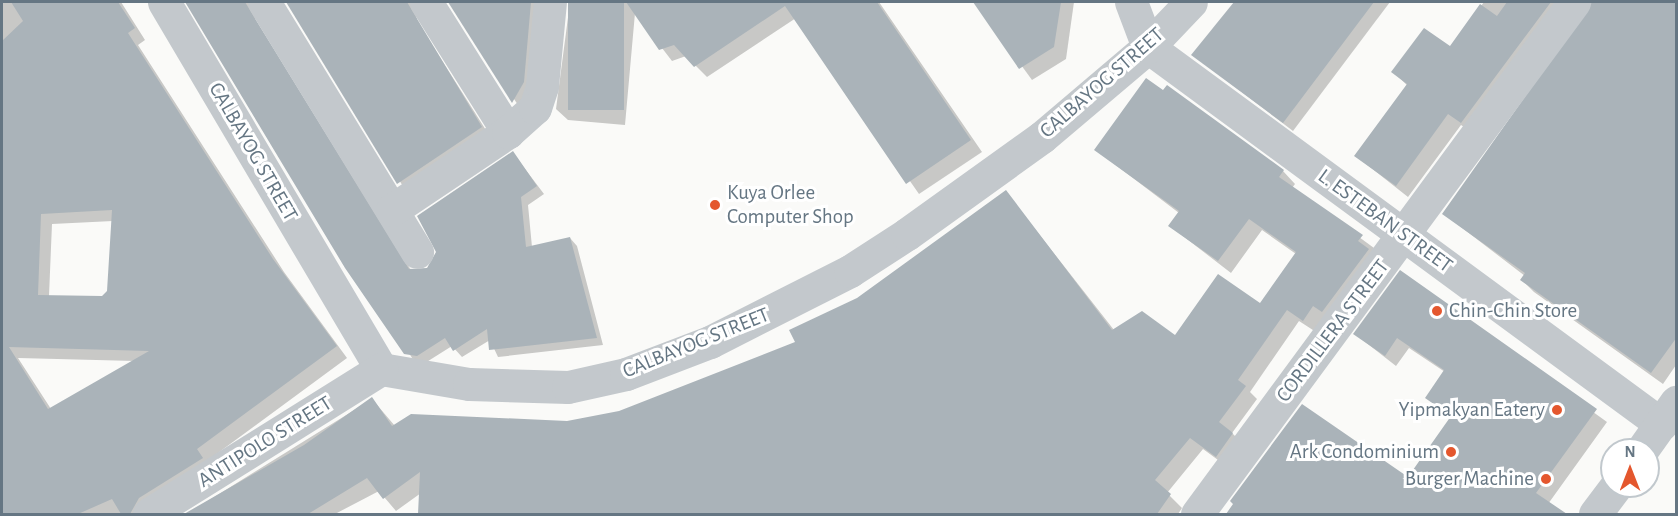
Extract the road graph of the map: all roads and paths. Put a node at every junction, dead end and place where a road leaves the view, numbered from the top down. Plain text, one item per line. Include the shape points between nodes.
1 (164, 2) edge
2 (264, 2) edge
3 (426, 2) edge
4 (550, 2) edge
5 (1131, 2) edge
6 (1191, 2) edge
7 (1574, 2) edge
8 (1148, 47) junction
9 (508, 132) junction
10 (392, 210) junction
11 (1404, 235) junction
12 (417, 252) dead end
13 (381, 369) junction
14 (1669, 413) edge
15 (1651, 438) edge
16 (1607, 498) edge
17 (149, 514) edge
18 (1197, 514) edge
19 (1595, 514) edge

1 - 13 street, CALBAYOG STREET
2 - 10 street
3 - 9 street
4 - 9 street via 542,86 535,108
5 - 8 street
6 - 8 street, CALBAYOG STREET
7 - 11 street, CORDILLERA STREET
8 - 11 street, L. ESTEBAN STREET
8 - 13 street, CALBAYOG STREET via 1036,141 907,234 850,271 710,342 626,374 568,387 469,384
9 - 10 street
10 - 12 street
11 - 14 street, L. ESTEBAN STREET
11 - 18 street, CORDILLERA STREET
13 - 17 street, ANTIPOLO STREET
14 - 15 street
16 - 19 street

